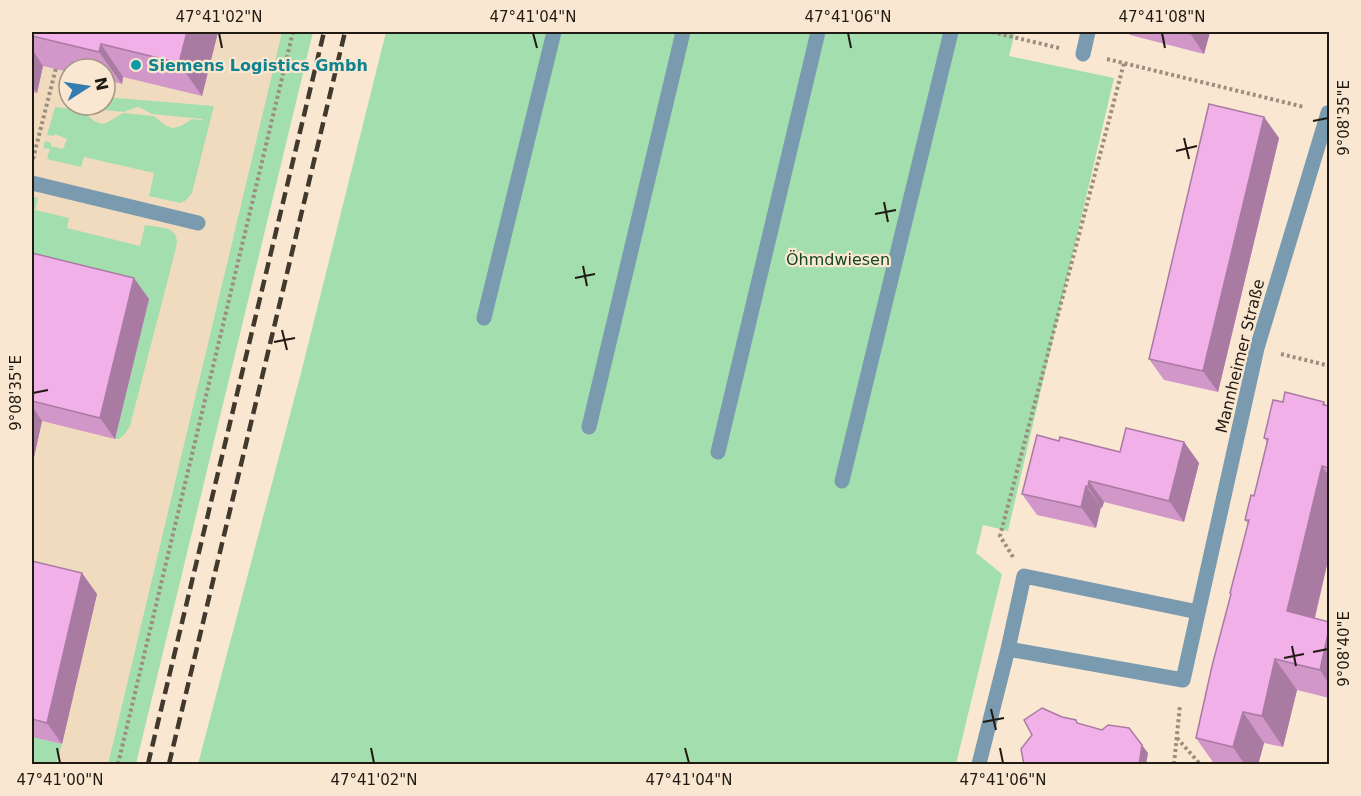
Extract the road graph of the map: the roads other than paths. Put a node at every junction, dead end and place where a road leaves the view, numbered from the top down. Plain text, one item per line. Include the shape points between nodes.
1 (554, 32) edge
2 (683, 32) edge
3 (818, 32) edge
4 (951, 32) edge
5 (1088, 32) edge
6 (1083, 54) road end
7 (1329, 113) edge
8 (32, 183) edge
9 (198, 223) dead end
10 (484, 318) dead end
11 (589, 427) dead end
12 (718, 452) dead end
13 (842, 481) dead end
14 (1198, 612) junction
15 (1008, 649) junction
16 (979, 765) edge

1 - 10 street
2 - 11 street
3 - 12 street
4 - 13 street
5 - 6 street
7 - 14 street, Mannheimer Straße via 1257,348
8 - 9 street
14 - 15 street, Mannheimer Straße via 1183,680
14 - 15 street via 1024,576
15 - 16 street

